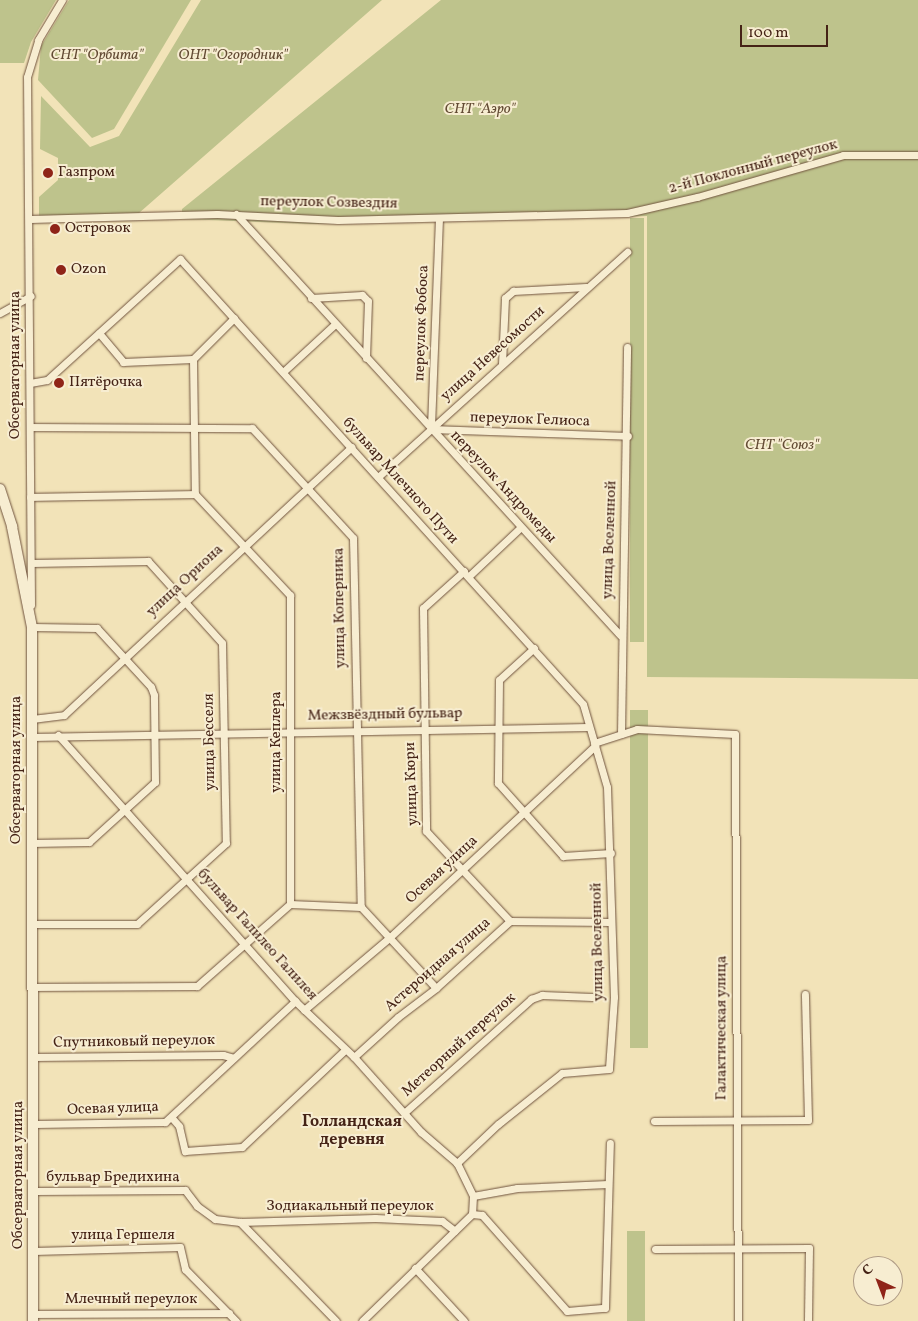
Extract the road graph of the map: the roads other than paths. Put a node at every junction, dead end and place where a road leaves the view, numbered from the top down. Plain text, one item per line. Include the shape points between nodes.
1 (62, 0) edge
2 (918, 155) edge
3 (626, 213) joint
4 (236, 214) junction
5 (439, 218) junction
6 (30, 219) junction
7 (627, 252) dead end
8 (586, 287) junction
9 (31, 296) junction
10 (311, 298) junction
11 (0, 314) edge
12 (234, 318) junction
13 (335, 324) junction
14 (99, 333) junction
15 (627, 347) dead end
16 (366, 358) junction
17 (193, 359) junction
18 (502, 364) junction
19 (283, 372) junction
20 (30, 384) junction
21 (30, 427) junction
22 (194, 428) junction
23 (431, 429) junction
24 (628, 436) junction
25 (351, 447) junction
26 (378, 477) junction
27 (306, 488) junction
28 (0, 489) edge
29 (195, 494) junction
30 (30, 497) junction
31 (521, 527) junction
32 (243, 546) junction
33 (31, 563) junction
34 (466, 574) junction
35 (184, 601) junction
36 (32, 627) junction
37 (620, 635) junction
38 (534, 648) junction
39 (124, 656) junction
40 (32, 719) junction
41 (498, 727) junction
42 (588, 727) junction
43 (424, 728) junction
44 (357, 730) junction
45 (290, 731) junction
46 (224, 732) junction
47 (155, 733) junction
48 (621, 734) junction
49 (58, 735) junction
50 (32, 737) junction
51 (595, 744) junction
52 (125, 810) junction
53 (525, 813) junction
54 (32, 843) junction
55 (611, 853) junction
56 (462, 870) junction
57 (188, 878) junction
58 (290, 904) junction
59 (361, 907) junction
60 (510, 921) junction
61 (610, 922) junction
62 (33, 924) junction
63 (389, 938) junction
64 (245, 946) junction
65 (33, 987) junction
66 (436, 988) junction
67 (805, 994) dead end
68 (592, 997) dead end
69 (295, 1001) junction
70 (304, 1010) junction
71 (345, 1050) junction
72 (34, 1057) junction
73 (354, 1057) junction
74 (234, 1058) junction
75 (404, 1113) junction
76 (172, 1118) junction
77 (736, 1120) junction
78 (654, 1121) dead end
79 (35, 1124) junction
80 (610, 1143) dead end
81 (457, 1163) junction
82 (608, 1184) junction
83 (34, 1191) junction
84 (473, 1196) junction
85 (472, 1214) junction
86 (240, 1222) junction
87 (455, 1231) junction
88 (655, 1249) dead end
89 (738, 1249) junction
90 (34, 1251) junction
91 (415, 1268) junction
92 (228, 1313) junction
93 (33, 1318) edge
94 (236, 1321) edge
95 (336, 1321) edge
96 (362, 1321) edge
97 (464, 1321) edge
98 (738, 1321) edge
99 (808, 1321) edge

1 - 6 street, Обсерваторная улица via 38,40 29,66
2 - 3 street, 2-й Поклонный переулок via 843,155 697,197
3 - 5 street, переулок Созвездия
4 - 5 street, переулок Созвездия via 338,220
4 - 6 street, переулок Созвездия
4 - 10 street, переулок Андромеды
5 - 23 street, переулок Фобоса
6 - 9 street, Обсерваторная улица
7 - 8 street, улица Невесомости
8 - 18 street, улица Невесомости
8 - 18 street via 513,291 505,298
9 - 11 street
9 - 20 street, Обсерваторная улица
10 - 13 street, переулок Андромеды
10 - 16 street via 362,295 368,301
12 - 14 street, бульвар Млечного Пути via 180,259
12 - 17 street
12 - 19 street, бульвар Млечного Пути
13 - 16 street, переулок Андромеды
13 - 19 street
14 - 17 street via 123,362
14 - 20 street via 47,380
15 - 24 street, улица Вселенной
16 - 23 street, переулок Андромеды
17 - 22 street
18 - 23 street, улица Невесомости
19 - 25 street, бульвар Млечного Пути
20 - 21 street, Обсерваторная улица
21 - 22 street, улица Коперника
21 - 30 street, Обсерваторная улица
22 - 27 street, улица Коперника via 252,428
22 - 29 street
23 - 24 street, переулок Гелиоса
23 - 26 street, улица Невесомости
23 - 31 street, переулок Андромеды
24 - 37 street, улица Вселенной
25 - 26 street, бульвар Млечного Пути
25 - 27 street, улица Ориона
26 - 34 street, бульвар Млечного Пути
27 - 32 street, улица Ориона
27 - 44 street, улица Коперника via 352,538
28 - 36 main road via 12,527
29 - 30 street
29 - 32 street, улица Кеплера
30 - 33 street, Обсерваторная улица
31 - 34 street, улица Кюри
31 - 37 street, переулок Андромеды
32 - 35 street, улица Ориона
32 - 45 street, улица Кеплера via 290,595
33 - 35 street, улица Бесселя via 148,561
33 - 36 street, Обсерваторная улица
34 - 38 street, бульвар Млечного Пути
34 - 43 street, улица Кюри via 424,608
35 - 39 street, улица Ориона
35 - 46 street, улица Бесселя via 222,643
36 - 39 street via 92,626
36 - 40 main road, Обсерваторная улица
37 - 48 street, улица Вселенной
38 - 41 street via 498,680
38 - 42 street, бульвар Млечного Пути via 583,704
39 - 40 street, улица Ориона via 64,715
39 - 47 street via 151,687
40 - 50 main road, Обсерваторная улица
41 - 42 street, Межзвёздный бульвар
41 - 43 street, Межзвёздный бульвар
41 - 53 street via 498,783
42 - 51 street, улица Вселенной
43 - 44 street, Межзвёздный бульвар
43 - 56 street, улица Кюри via 426,831
44 - 45 street, Межзвёздный бульвар
44 - 59 street, улица Коперника
45 - 46 street, Межзвёздный бульвар
45 - 58 street, улица Кеплера
46 - 47 street, Межзвёздный бульвар
46 - 57 street, улица Бесселя via 226,843
47 - 49 street, Межзвёздный бульвар
47 - 52 street via 155,782
48 - 51 street
48 - 77 street, Галактическая улица via 637,729 735,734
49 - 50 street, Межзвёздный бульвар
49 - 52 street, бульвар Галилео Галилея
50 - 54 main road, Обсерваторная улица
51 - 53 street, Осевая улица
51 - 55 street, улица Вселенной via 606,787
52 - 54 street via 89,842
52 - 57 street, бульвар Галилео Галилея
53 - 55 street via 563,856
53 - 56 street, Осевая улица
54 - 62 main road, Обсерваторная улица
55 - 61 street, улица Вселенной
56 - 60 street, улица Кюри
56 - 63 street, Осевая улица
57 - 62 street, улица Бесселя via 137,924
57 - 64 street, бульвар Галилео Галилея
58 - 59 street
58 - 64 street
59 - 63 street
60 - 61 street, Астероидная улица
60 - 66 street, Астероидная улица
61 - 81 street, улица Вселенной via 614,997 609,1069 562,1073 498,1124
62 - 65 main road, Обсерваторная улица
63 - 66 street
63 - 70 street, Осевая улица
64 - 65 street via 197,986
64 - 69 street, бульвар Галилео Галилея
65 - 72 main road, Обсерваторная улица
66 - 73 street, Астероидная улица
67 - 77 street via 808,1120
68 - 75 street, Метеорный переулок via 542,995 531,999
69 - 70 street, бульвар Галилео Галилея
69 - 74 street, Осевая улица
70 - 71 street, бульвар Галилео Галилея
71 - 73 street, бульвар Галилео Галилея
71 - 76 street via 242,1147 185,1151 179,1126
72 - 74 street, Спутниковый переулок via 223,1055
72 - 79 main road, Обсерваторная улица
73 - 75 street, бульвар Галилео Галилея
74 - 76 street, Осевая улица
75 - 81 street, бульвар Галилео Галилея
76 - 79 street, Осевая улица via 165,1122
77 - 78 street
77 - 89 street, Галактическая улица
79 - 83 main road, Обсерваторная улица
80 - 82 street
81 - 84 street, бульвар Галилео Галилея
82 - 84 street via 517,1188
82 - 85 street via 605,1308 567,1311 482,1215
83 - 86 street, бульвар Бредихина via 185,1190 196,1206 215,1219
83 - 90 main road, Обсерваторная улица
84 - 85 street
85 - 87 street
86 - 87 street, Зодиакальный переулок via 375,1218 442,1221
86 - 95 street
87 - 91 street
88 - 89 street
89 - 98 street, Галактическая улица
89 - 99 street via 809,1248
90 - 92 street, улица Гершеля via 180,1247 186,1269
90 - 93 main road, Обсерваторная улица
91 - 96 street
91 - 97 street
92 - 93 street, Млечный переулок
92 - 94 street, улица Гершеля

